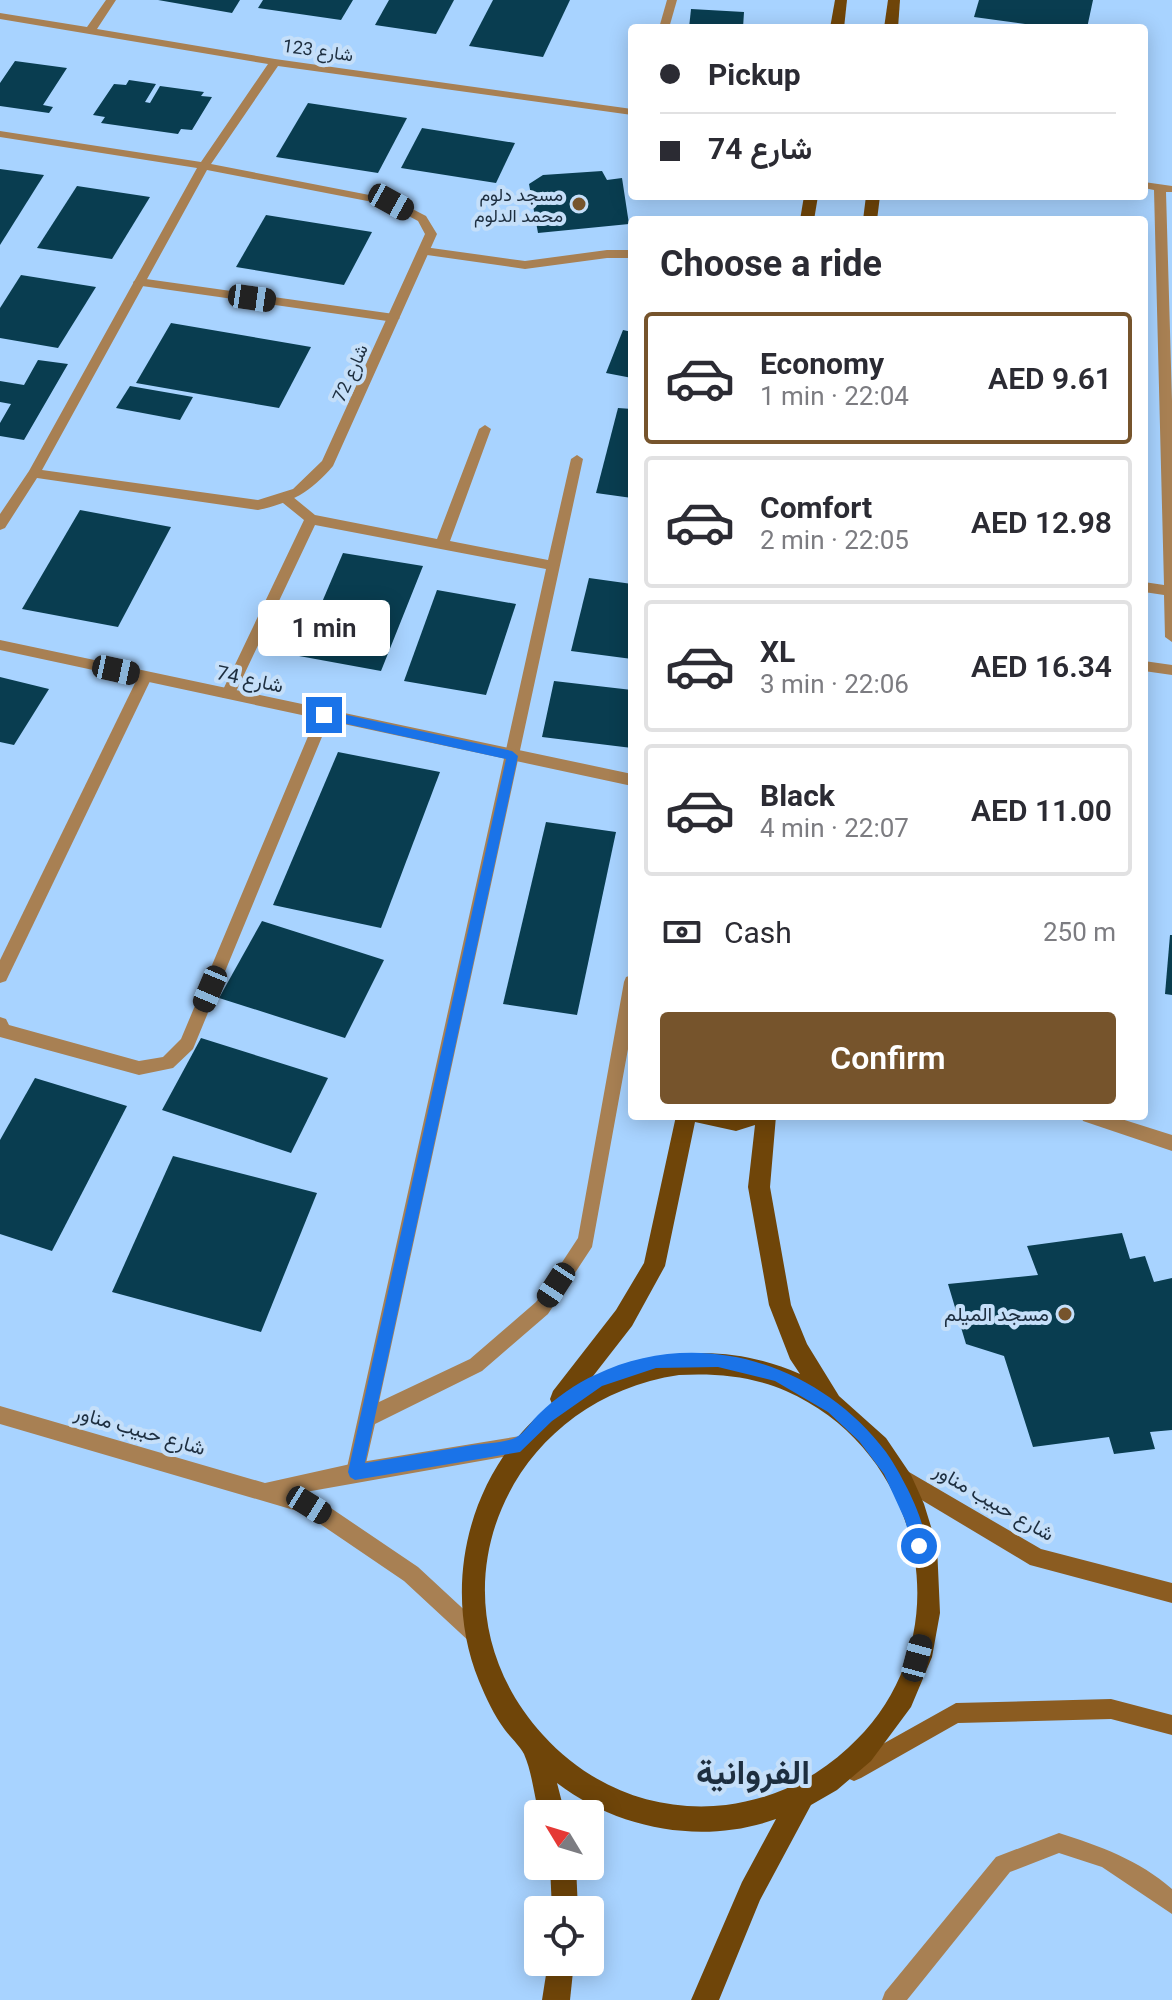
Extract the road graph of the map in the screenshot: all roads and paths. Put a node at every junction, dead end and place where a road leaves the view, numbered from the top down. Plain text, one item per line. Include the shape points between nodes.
1 (111, 0) edge
2 (672, 0) edge
3 (841, 0) edge
4 (894, 0) edge
5 (0, 16) edge
6 (665, 24) edge
7 (838, 24) edge
8 (891, 24) edge
9 (90, 31) junction
10 (275, 62) junction
11 (628, 111) edge
12 (0, 134) edge
13 (204, 166) junction
14 (1166, 188) edge
15 (424, 251) junction
16 (628, 254) edge
17 (139, 282) junction
18 (394, 318) junction
19 (485, 429) dead end
20 (577, 459) dead end
21 (34, 473) junction
22 (288, 500) junction
23 (311, 519) junction
24 (0, 525) edge
25 (442, 544) junction
26 (554, 566) junction
27 (1148, 588) edge
28 (1170, 591) junction
29 (1172, 637) edge
30 (0, 645) edge
31 (1148, 667) edge
32 (1172, 670) edge
33 (145, 677) junction
34 (228, 694) junction
35 (324, 715) junction
36 (512, 756) junction
37 (628, 779) edge
38 (0, 976) edge
39 (628, 1005) edge
40 (0, 1024) edge
41 (685, 1120) edge
42 (766, 1120) edge
43 (1108, 1120) edge
44 (1172, 1143) edge
45 (833, 1407) junction
46 (0, 1415) edge
47 (547, 1416) junction
48 (367, 1418) junction
49 (520, 1445) junction
50 (889, 1469) junction
51 (355, 1472) junction
52 (266, 1491) junction
53 (1172, 1593) edge
54 (481, 1639) junction
55 (1172, 1725) edge
56 (533, 1742) junction
57 (842, 1778) junction
58 (548, 1800) edge
59 (798, 1805) junction
60 (1172, 1903) edge
61 (559, 1976) edge
62 (556, 2000) edge
63 (705, 2000) edge
64 (893, 2000) edge

1 - 9 street
2 - 6 street
3 - 7 main road
4 - 8 main road
5 - 9 street, شارع 123
9 - 10 street, شارع 123
10 - 11 street, شارع 123
10 - 13 street
12 - 13 street
13 - 15 street via 391,202 422,219 431,234
13 - 17 street
14 - 28 street
15 - 16 street via 525,265
15 - 18 street, شارع 72
17 - 18 street
17 - 21 street
18 - 22 street, شارع 72 via 328,463 310,486
19 - 25 street
20 - 26 street
21 - 22 street via 258,505
21 - 24 street
22 - 23 street
23 - 25 street
23 - 34 street
25 - 26 street
26 - 36 street
27 - 28 street
28 - 29 street
30 - 33 street, شارع 74
31 - 32 street
33 - 34 street, شارع 74
33 - 38 street
34 - 35 street, شارع 74
35 - 36 street, شارع 74
35 - 40 street via 187,1044 167,1063 139,1068 4,1031
36 - 37 street, شارع 74
36 - 48 street
39 - 48 street via 586,1241 542,1308 476,1365
41 - 47 main road via 654,1266 624,1318
42 - 45 main road via 759,1187 780,1305 798,1351
43 - 44 street
45 - 47 main road via 778,1375 718,1360 656,1361 598,1380
45 - 50 main road via 864,1435
46 - 52 street, شارع حبيب مناور
47 - 49 main road
48 - 51 street
49 - 51 street, شارع حبيب مناور
49 - 54 main road via 495,1488 480,1535 475,1587
50 - 53 street, شارع حبيب مناور via 1037,1558
50 - 57 main road via 913,1519 925,1574 925,1631 910,1686 882,1736
51 - 52 street, شارع حبيب مناور
52 - 54 street, شارع حبيب مناور via 309,1505 360,1537 411,1574
54 - 56 main road via 495,1679
55 - 57 street via 1111,1709 956,1713
56 - 58 main road
56 - 59 main road via 588,1790 656,1819 728,1824
57 - 59 main road
59 - 63 main road via 751,1891
60 - 64 street via 1107,1858 1059,1843 1003,1864
61 - 62 main road

